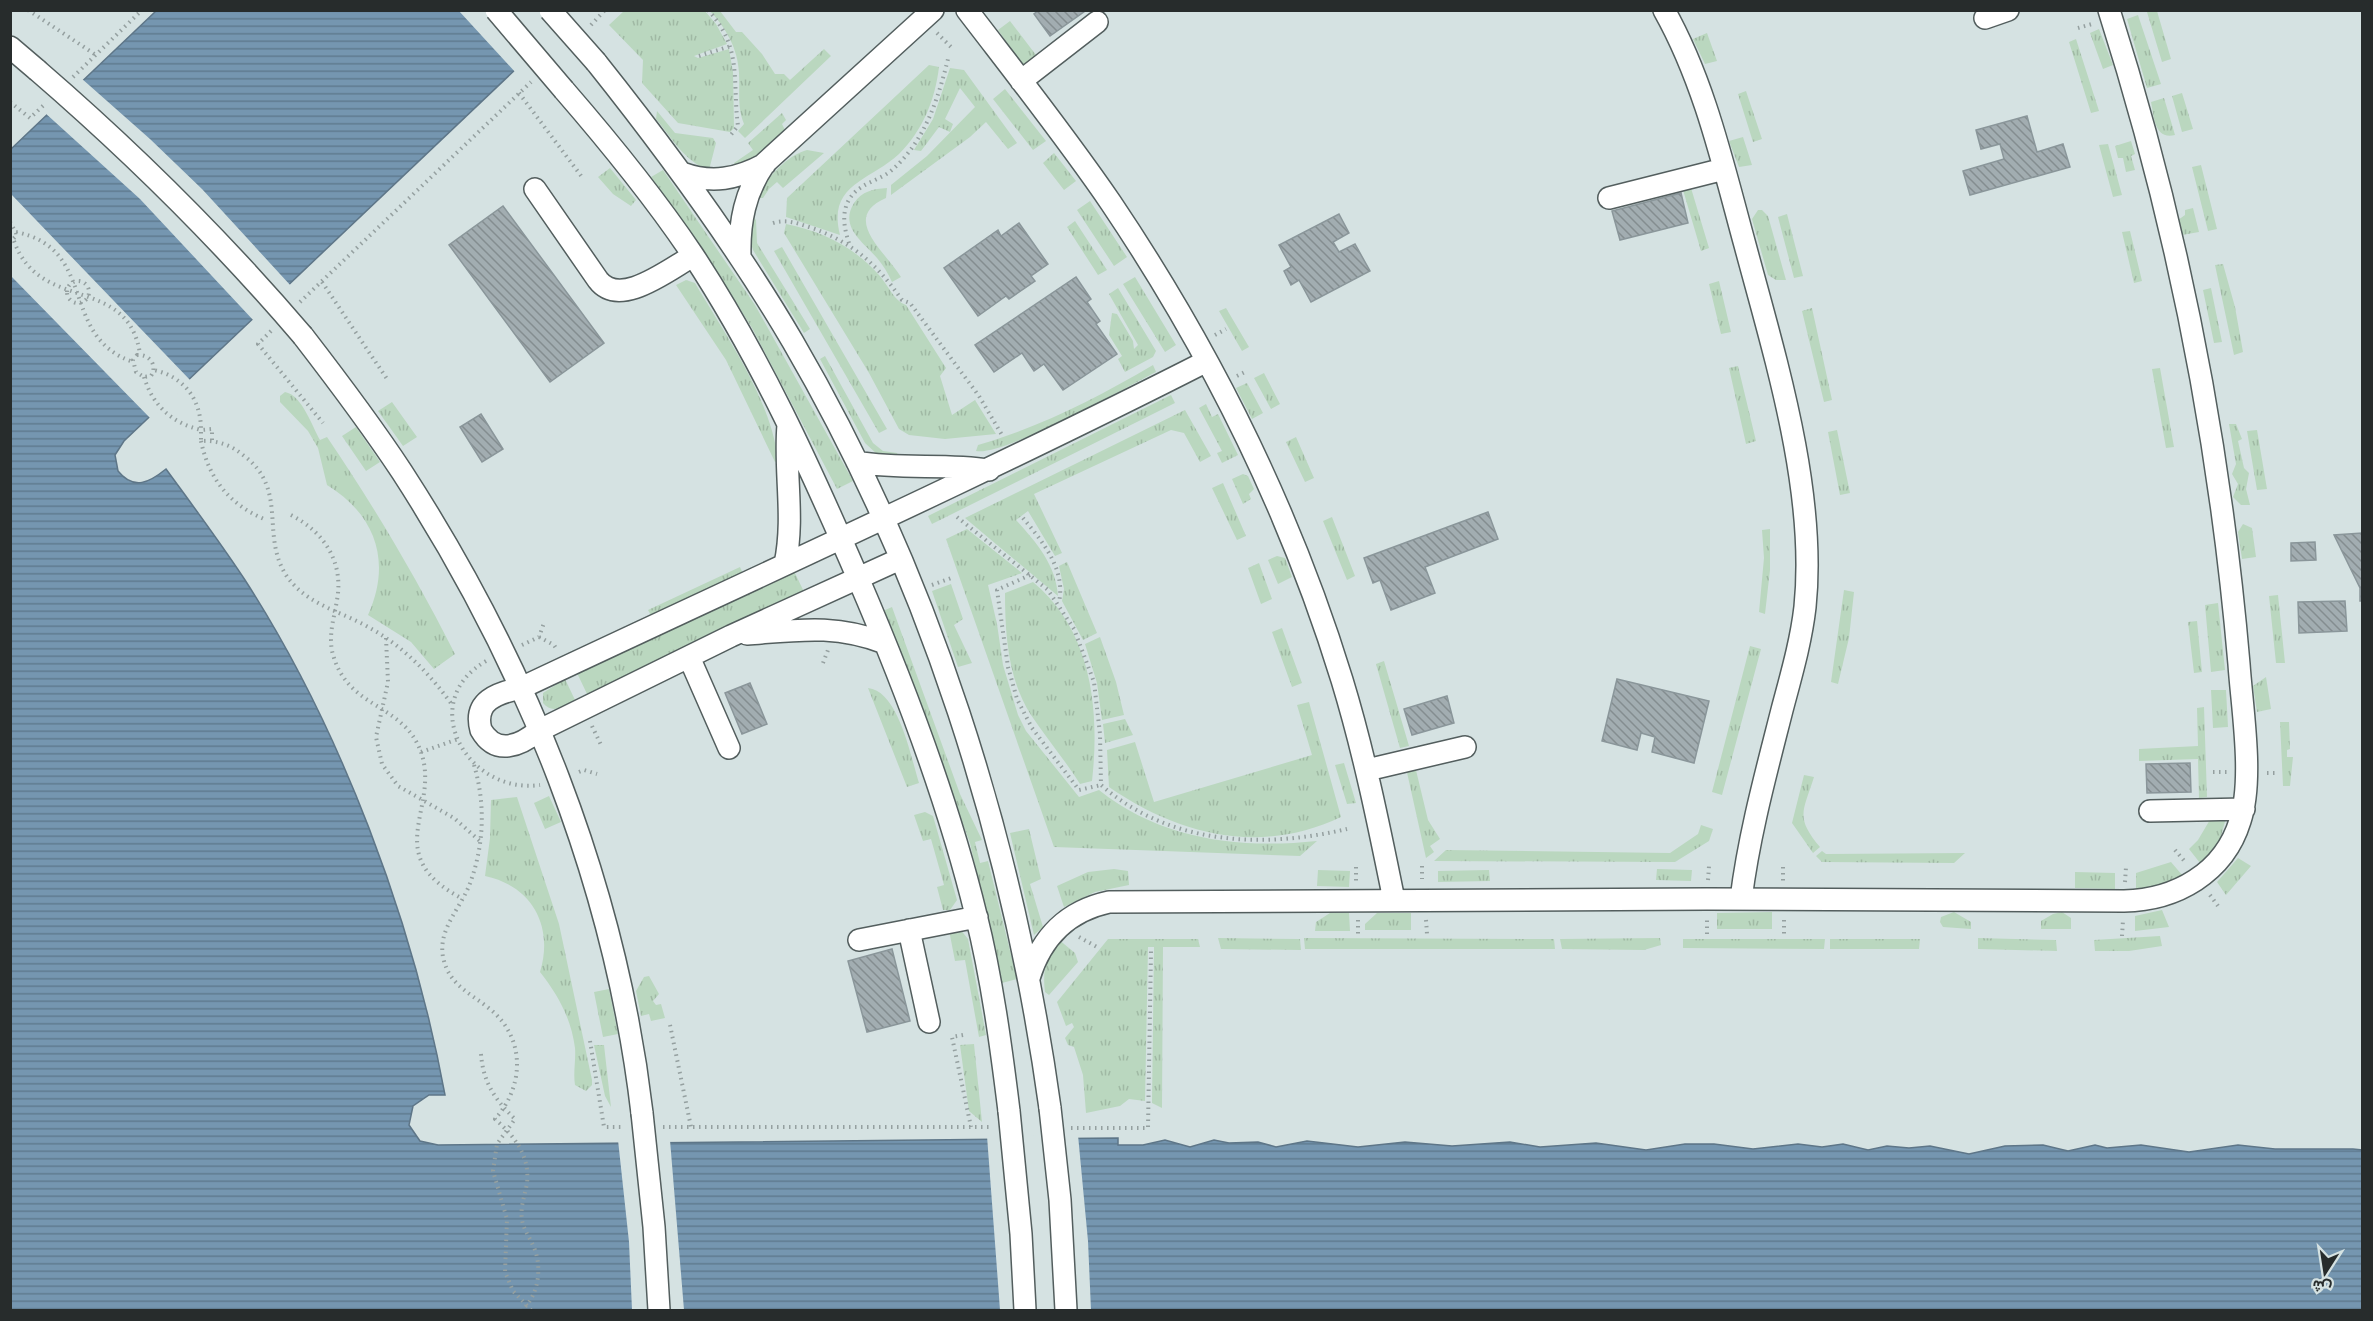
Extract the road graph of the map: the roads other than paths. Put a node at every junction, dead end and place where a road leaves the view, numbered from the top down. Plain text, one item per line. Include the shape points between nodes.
1 (496, 10) edge
2 (550, 10) edge
3 (967, 10) edge
4 (1664, 10) edge
5 (2008, 10) edge
6 (2109, 10) edge
7 (1985, 18) dead end
8 (932, 19) edge
9 (1097, 22) dead end
10 (10, 48) edge
11 (1021, 81) junction
12 (765, 163) junction
13 (1724, 169) junction
14 (682, 173) junction
15 (535, 189) dead end
16 (1609, 198) dead end
17 (693, 256) junction
18 (740, 257) junction
19 (1207, 361) junction
20 (788, 421) junction
21 (857, 462) junction
22 (990, 470) junction
23 (883, 521) junction
24 (842, 539) junction
25 (900, 559) junction
26 (785, 564) junction
27 (858, 578) junction
28 (731, 636) junction
29 (885, 644) junction
30 (689, 657) junction
31 (520, 688) junction
32 (538, 731) junction
33 (1465, 747) dead end
34 (729, 748) dead end
35 (1367, 770) junction
36 (2244, 809) junction
37 (2150, 811) dead end
38 (1741, 899) junction
39 (1394, 900) junction
40 (977, 917) junction
41 (909, 930) junction
42 (859, 940) dead end
43 (1029, 978) junction
44 (929, 1022) dead end
45 (658, 1311) edge
46 (1025, 1311) edge
47 (1066, 1311) edge

1 - 17 street, bridge via 611,144
2 - 14 street, bridge via 596,62
3 - 11 street
4 - 13 street via 1689,58
5 - 7 street
6 - 36 street via 2154,161 2216,464 2235,618 2246,772
8 - 12 street
9 - 11 street
10 - 31 street, bridge via 176,197 303,336 374,430 428,513
11 - 19 street via 1111,203
12 - 14 street via 720,180
12 - 18 street via 744,206
13 - 16 street
13 - 38 street via 1796,454 1808,546 1800,638 1754,821
14 - 18 street
15 - 17 street via 609,290 629,291
17 - 20 street
18 - 21 street via 804,360
19 - 22 street
19 - 35 street via 1252,450 1306,577 1342,680
20 - 24 street
20 - 26 street via 786,462 791,510
21 - 22 street via 900,468 956,466
21 - 23 street
22 - 23 street
23 - 24 street
23 - 25 street
24 - 26 street
24 - 27 street
25 - 27 street
25 - 43 street via 986,800
26 - 31 street
27 - 28 street
27 - 29 street
28 - 29 street via 824,628
28 - 30 street
29 - 40 street via 939,790
30 - 32 street
30 - 34 street
31 - 32 street
31 - 32 street via 498,693 485,703 481,730 490,741 504,747 521,744
32 - 45 street, bridge via 563,788 602,906 625,996 654,1227
33 - 35 street
35 - 39 street
36 - 37 street
36 - 38 street via 2231,842 2210,870 2184,888 2154,898
38 - 39 street
39 - 43 street via 1102,904 1072,916 1053,932 1038,954
40 - 41 street
40 - 46 street, bridge via 1009,1111 1022,1234
41 - 42 street
41 - 44 street
43 - 47 street, bridge via 1050,1108

